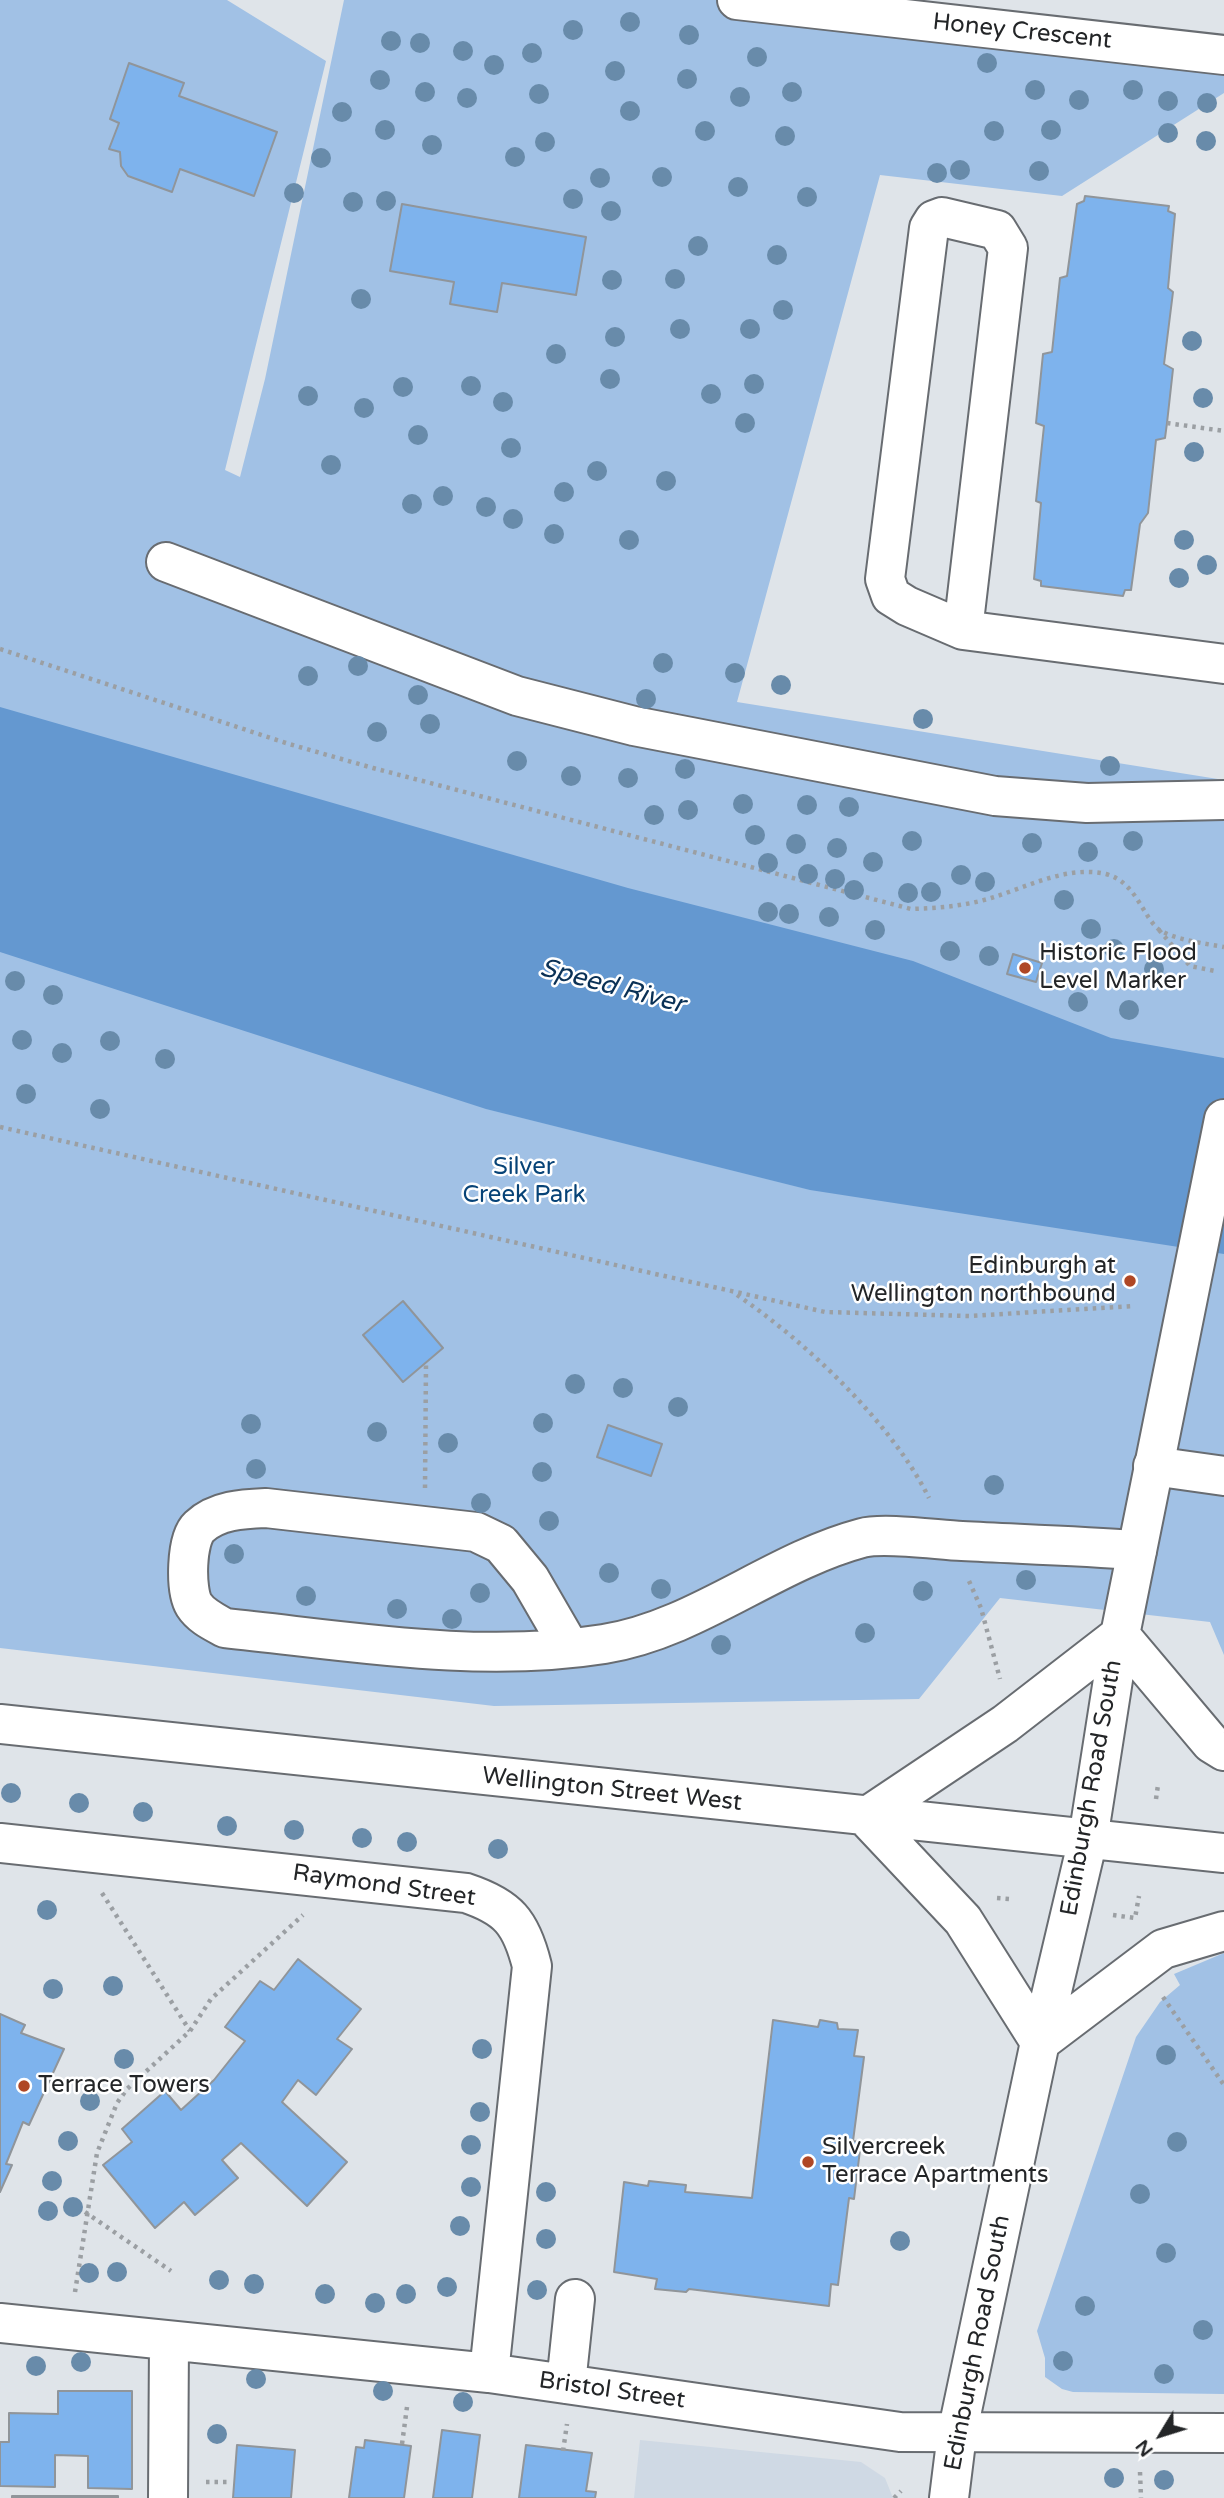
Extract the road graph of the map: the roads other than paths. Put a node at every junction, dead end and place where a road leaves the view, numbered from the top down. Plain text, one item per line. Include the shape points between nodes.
1 (737, 0) edge
2 (1224, 55) edge
3 (166, 562) dead end
4 (963, 630) junction
5 (1224, 664) edge
6 (1224, 800) edge
7 (1224, 1119) edge
8 (1153, 1466) junction
9 (1224, 1476) edge
10 (1137, 1550) junction
11 (1120, 1634) junction
12 (570, 1648) junction
13 (0, 1724) edge
14 (1224, 1751) edge
15 (866, 1817) junction
16 (1088, 1839) junction
17 (0, 1843) edge
18 (1224, 1853) edge
19 (1224, 1931) edge
20 (1040, 2042) junction
21 (575, 2299) dead end
22 (0, 2323) edge
23 (169, 2342) junction
24 (489, 2373) junction
25 (566, 2384) junction
26 (1224, 2433) edge
27 (957, 2434) junction
28 (168, 2498) edge
29 (949, 2498) edge

1 - 2 main road, Honey Crescent
3 - 6 main road via 517,695 634,726 995,796 1087,803
4 - 4 main road via 891,596 885,579 929,228 942,217 997,230 1008,248
4 - 5 main road
7 - 8 main road, Edinburgh Road South
8 - 9 main road
8 - 10 main road, Edinburgh Road South
10 - 11 main road, Edinburgh Road South
10 - 12 main road via 864,1537 762,1578 667,1628
11 - 14 main road via 1211,1743
11 - 15 main road via 1005,1724
11 - 16 main road, Edinburgh Road South
12 - 12 main road via 530,1579 501,1544 476,1532 266,1508 239,1509 214,1517 199,1527 190,1541 189,1588 194,1605 225,1628 447,1652
13 - 15 main road, Wellington Street West
15 - 16 main road, Wellington Street West
15 - 20 main road via 963,1920
16 - 18 main road, Wellington Street West
16 - 20 main road, Edinburgh Road South
17 - 24 main road, Raymond Street via 466,1893 494,1902 515,1922 531,1966
19 - 20 main road via 1163,1948
20 - 27 main road, Edinburgh Road South
21 - 25 main road
22 - 23 main road, Bristol Street
23 - 24 main road, Bristol Street
23 - 28 main road
24 - 25 main road, Bristol Street
25 - 27 main road, Bristol Street via 900,2432
26 - 27 main road, Bristol Street
27 - 29 main road, Edinburgh Road South

